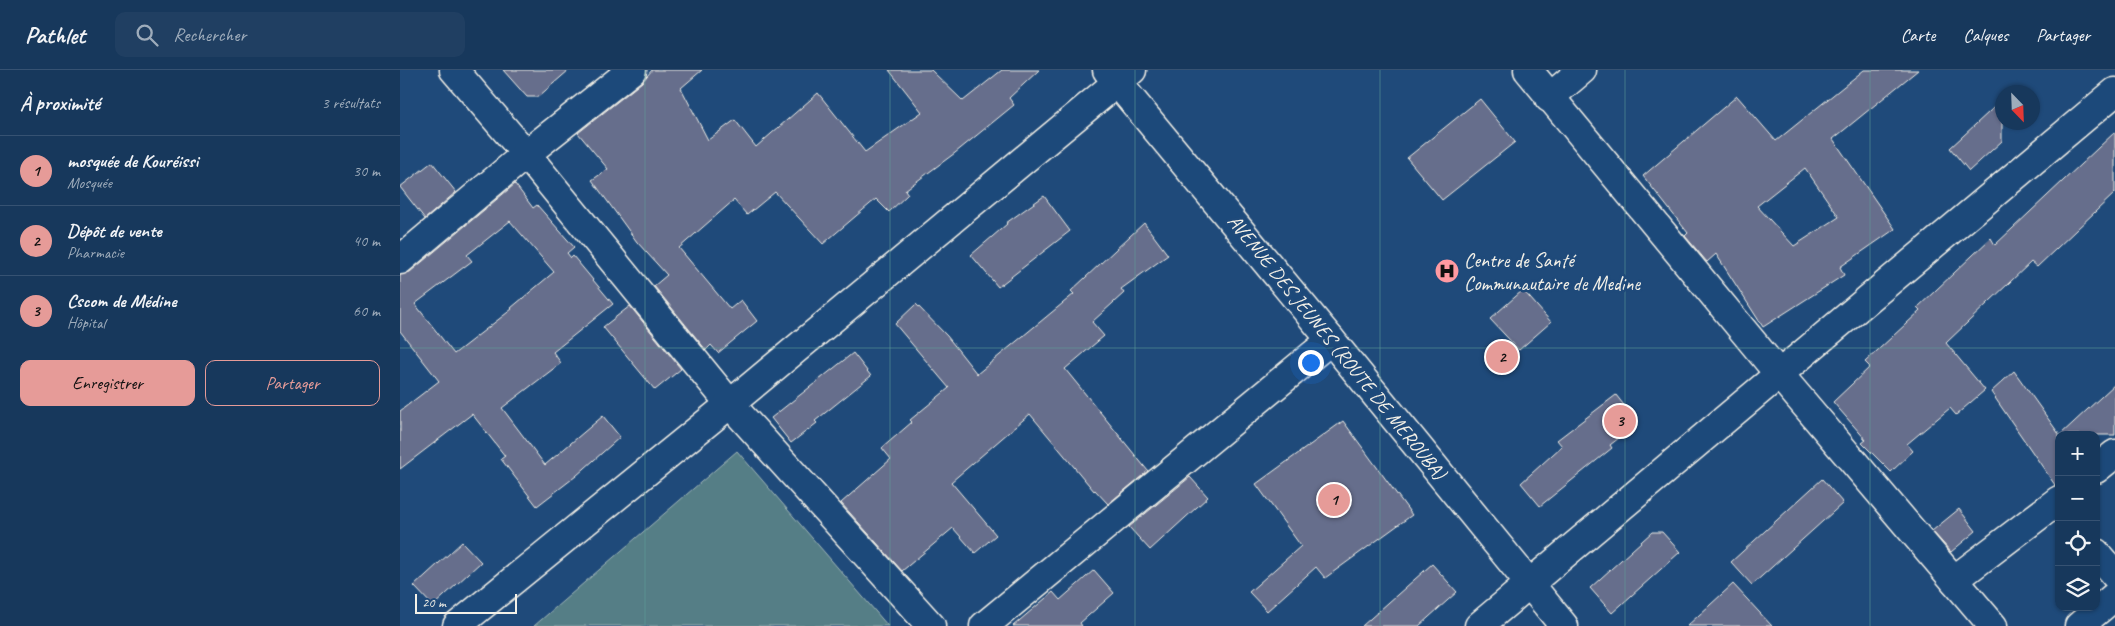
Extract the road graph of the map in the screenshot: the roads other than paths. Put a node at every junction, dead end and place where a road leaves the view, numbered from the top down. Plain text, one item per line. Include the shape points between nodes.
1 (454, 70) edge
2 (632, 70) edge
3 (1528, 70) edge
4 (1582, 70) edge
5 (1119, 74) edge
6 (2115, 92) edge
7 (1550, 98) junction
8 (526, 154) junction
9 (400, 260) edge
10 (1331, 340) junction
11 (1779, 374) junction
12 (730, 404) junction
13 (2115, 454) edge
14 (2100, 466) edge
15 (2055, 505) edge
16 (2100, 558) edge
17 (2115, 576) edge
18 (1954, 580) junction
19 (1530, 583) junction
20 (2115, 596) edge
21 (457, 626) edge
22 (931, 626) edge
23 (984, 626) edge
24 (1479, 626) edge
25 (1564, 626) edge
26 (1993, 626) edge
27 (2079, 626) edge

1 - 8 street
2 - 8 street
3 - 7 street
4 - 7 street
5 - 10 street, AVENUE DES JEUNES (ROUTE DE MEROUBA)
5 - 12 street
6 - 11 street
7 - 11 street
8 - 9 street
8 - 12 street
10 - 19 street, AVENUE DES JEUNES (ROUTE DE MEROUBA)
10 - 23 street
11 - 18 street
11 - 19 street
12 - 21 street
12 - 22 street
13 - 14 street
15 - 18 street
16 - 17 street
18 - 26 street
19 - 24 street
19 - 25 street, AVENUE DES JEUNES (ROUTE DE MEROUBA)
20 - 27 street

